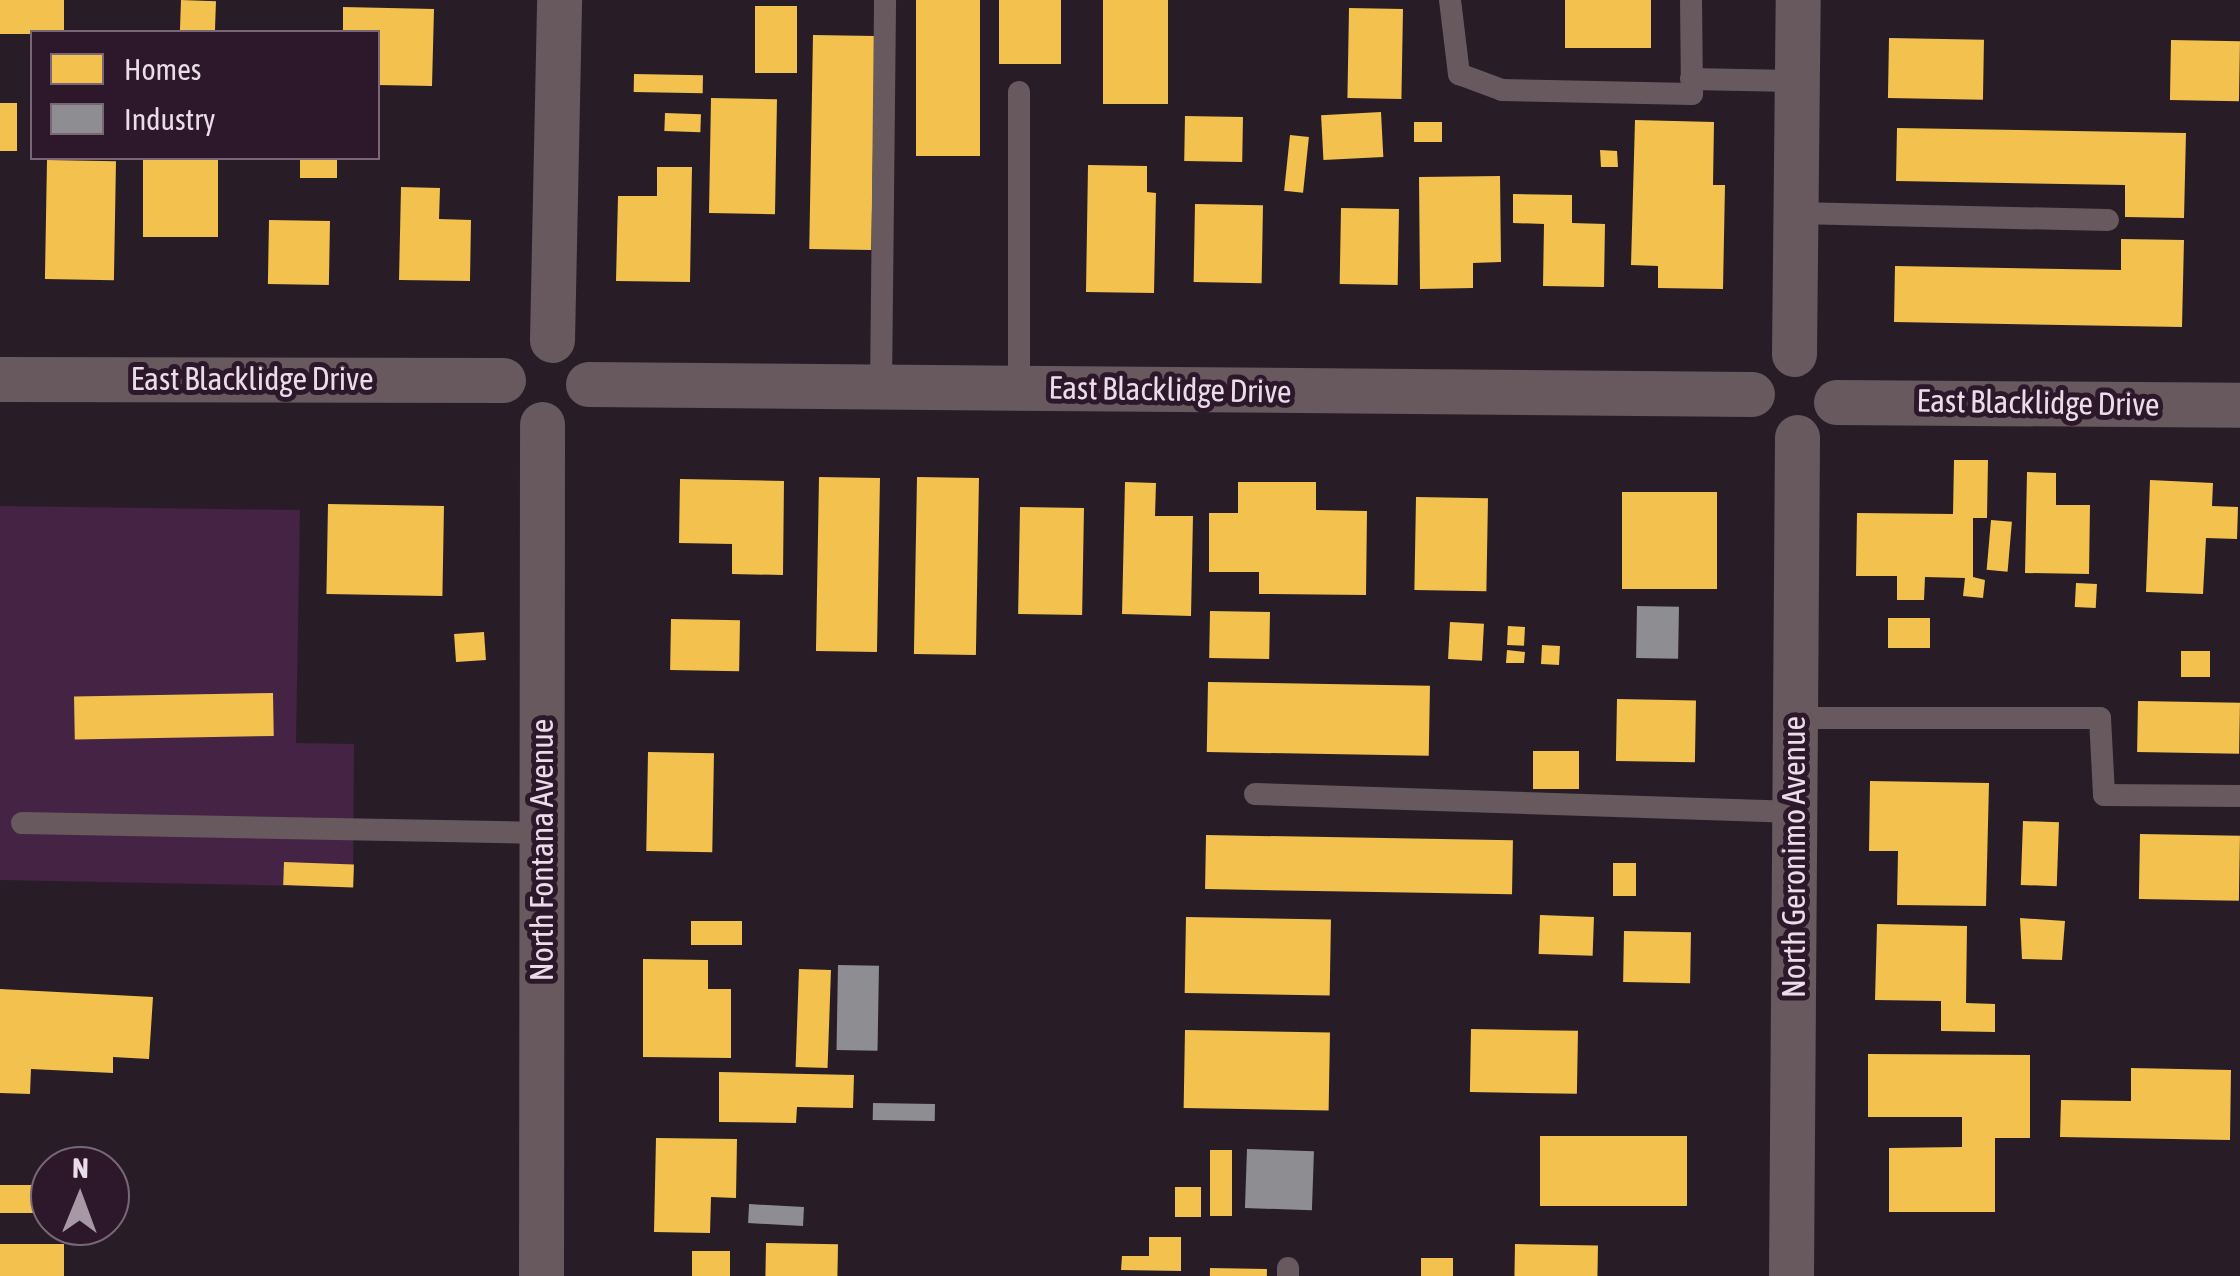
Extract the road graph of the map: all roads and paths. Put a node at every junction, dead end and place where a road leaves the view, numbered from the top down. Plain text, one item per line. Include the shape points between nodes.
1 (559, 0) edge
2 (885, 0) edge
3 (1450, 0) edge
4 (1691, 0) edge
5 (1798, 0) edge
6 (1692, 80) junction
7 (1797, 80) junction
8 (1019, 92) dead end
9 (1796, 213) junction
10 (2108, 220) dead end
11 (552, 340) junction
12 (1794, 354) junction
13 (0, 379) edge
14 (504, 380) junction
15 (588, 384) junction
16 (882, 387) junction
17 (1019, 388) junction
18 (1752, 394) junction
19 (1836, 402) junction
20 (2240, 405) edge
21 (542, 424) junction
22 (1798, 437) junction
23 (1796, 718) junction
24 (1255, 794) dead end
25 (2240, 796) edge
26 (1794, 812) junction
27 (22, 823) dead end
28 (542, 833) junction
29 (541, 1276) edge
30 (1791, 1276) edge

1 - 11 street
2 - 16 lane
3 - 6 lane via 1459,74 1502,90 1692,94
4 - 6 lane
5 - 7 street
6 - 7 lane
7 - 9 street
8 - 17 lane
9 - 10 lane
9 - 12 street
11 - 14 street via 514,352
11 - 15 street via 582,359
12 - 18 street via 1764,367
12 - 19 street via 1831,375
13 - 14 street, East Blacklidge Drive
14 - 21 street via 510,404
15 - 16 street, East Blacklidge Drive
15 - 21 street via 576,412
16 - 17 street, East Blacklidge Drive
17 - 18 street, East Blacklidge Drive
18 - 22 street via 1763,423
19 - 20 street, East Blacklidge Drive
19 - 22 street via 1824,425
21 - 28 street, North Fontana Avenue
22 - 23 street, North Geronimo Avenue
23 - 25 lane via 2100,718 2104,795
23 - 26 street, North Geronimo Avenue
24 - 26 lane
26 - 30 street, North Geronimo Avenue
27 - 28 lane
28 - 29 street, North Fontana Avenue

